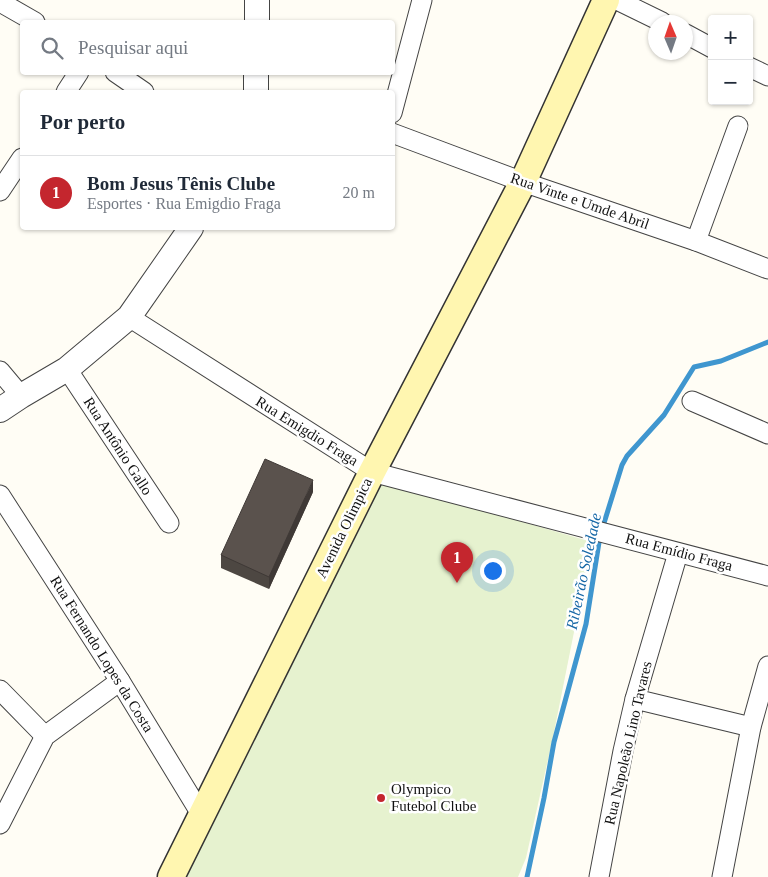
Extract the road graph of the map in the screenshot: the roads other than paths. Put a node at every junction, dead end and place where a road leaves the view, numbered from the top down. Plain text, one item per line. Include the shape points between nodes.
1 (257, 0) edge
2 (422, 0) edge
3 (606, 0) edge
4 (617, 0) edge
5 (0, 2) edge
6 (648, 15) edge
7 (32, 20) edge
8 (257, 20) edge
9 (693, 38) edge
10 (708, 46) edge
11 (753, 69) edge
12 (77, 75) edge
13 (119, 75) edge
14 (256, 75) edge
15 (768, 76) edge
16 (67, 90) edge
17 (141, 90) edge
18 (256, 90) edge
19 (395, 102) edge
20 (738, 126) dead end
21 (395, 134) edge
22 (20, 161) edge
23 (523, 182) junction
24 (0, 192) edge
25 (190, 230) edge
26 (696, 241) junction
27 (768, 269) edge
28 (129, 318) junction
29 (67, 369) junction
30 (0, 371) edge
31 (21, 396) junction
32 (692, 401) dead end
33 (0, 410) edge
34 (768, 434) edge
35 (372, 472) junction
36 (0, 495) edge
37 (169, 523) dead end
38 (590, 528) joint
39 (678, 553) junction
40 (768, 576) edge
41 (768, 666) edge
42 (120, 681) junction
43 (0, 690) edge
44 (635, 699) junction
45 (750, 727) junction
46 (45, 736) junction
47 (4, 805) edge
48 (201, 814) junction
49 (0, 824) edge
50 (171, 877) edge
51 (599, 877) edge
52 (722, 877) edge

1 - 8 street
2 - 19 street
3 - 23 main road, Avenida Olimpica
4 - 6 street
5 - 7 street
9 - 10 street
11 - 15 street
12 - 16 street
13 - 17 street
14 - 18 street
20 - 26 street
21 - 23 street, Rua Vinte e Umde Abril
22 - 24 street
23 - 26 street, Rua Vinte e Umde Abril
23 - 35 main road, Avenida Olimpica
25 - 28 street
26 - 27 street, Rua Vinte e Umde Abril
28 - 29 street
28 - 35 street, Rua Emigdio Fraga
29 - 31 street
29 - 37 street, Rua Antônio Gallo
30 - 31 street
31 - 33 street
32 - 34 street
35 - 38 street, Rua Emigdio Fraga
35 - 48 main road, Avenida Olimpica
36 - 42 street, Rua Fernando Lopes da Costa
38 - 39 street, Rua Emídio Fraga
39 - 40 street, Rua Emídio Fraga
39 - 44 street, Rua Napoleão Lino Tavares
41 - 45 street
42 - 46 street
42 - 48 street, Rua Fernando Lopes da Costa
43 - 46 street
44 - 45 street
44 - 51 street, Rua Napoleão Lino Tavares
45 - 52 street
46 - 47 street
47 - 49 street
48 - 50 main road, Avenida Olimpica

